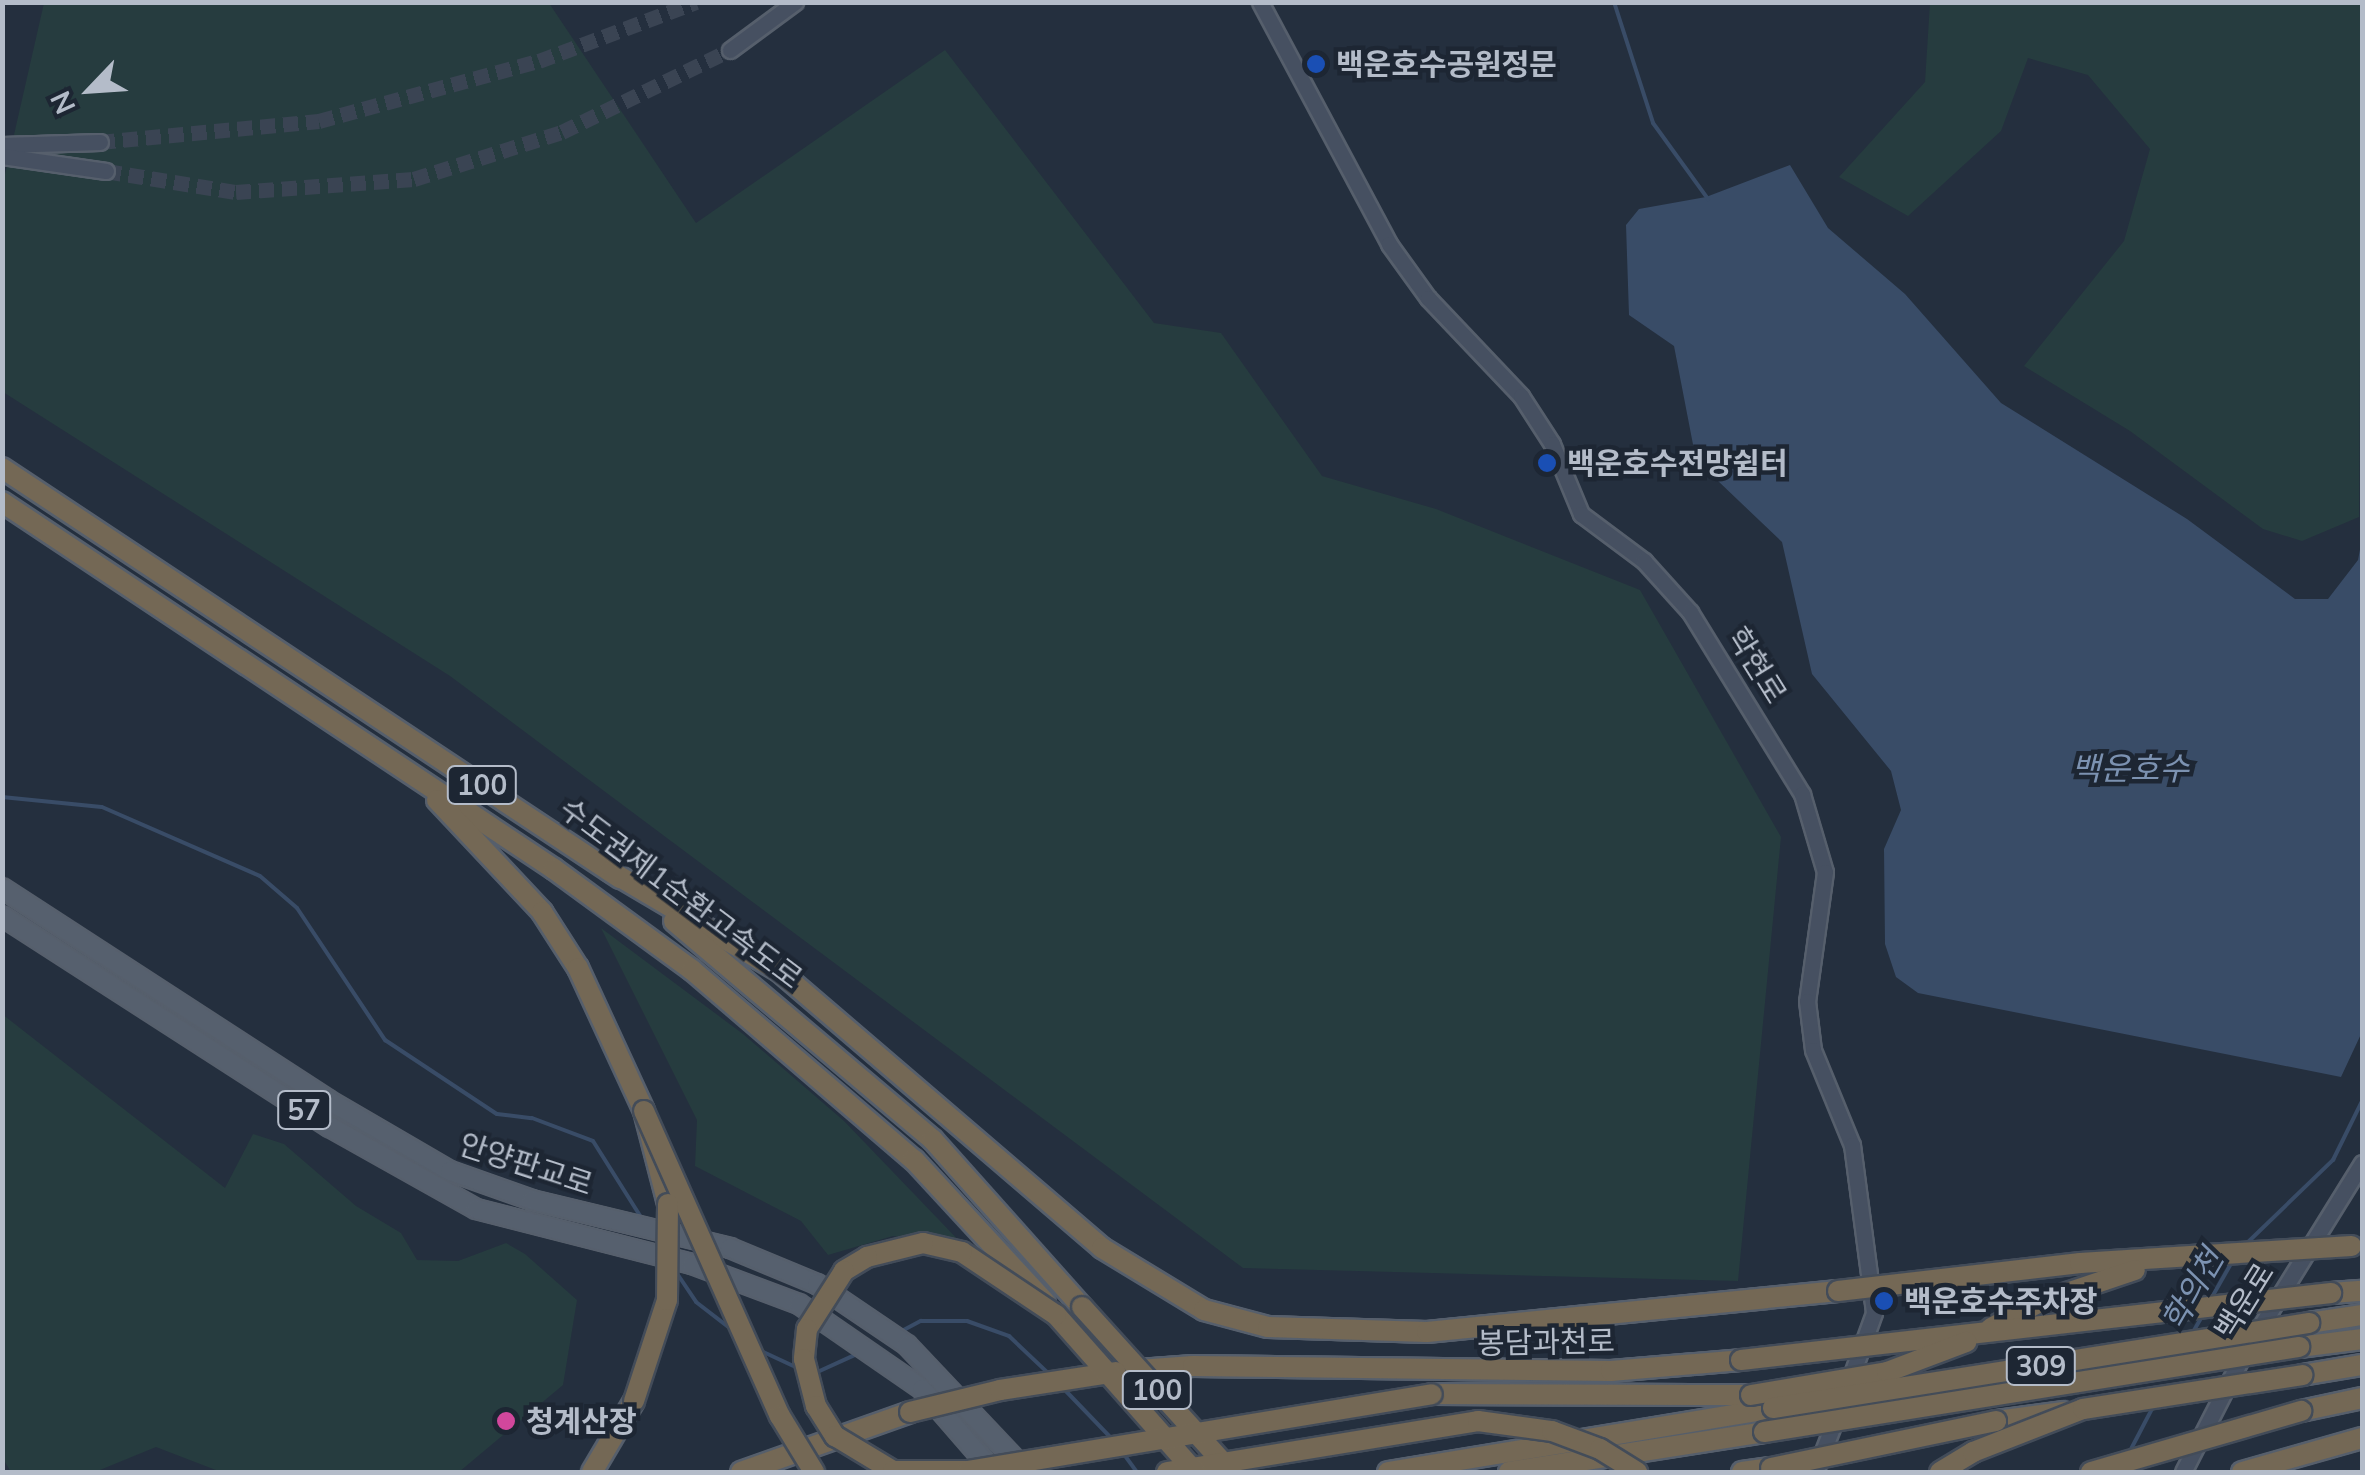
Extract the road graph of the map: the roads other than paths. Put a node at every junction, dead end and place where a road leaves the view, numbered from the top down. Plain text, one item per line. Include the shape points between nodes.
1 (795, 2) edge
2 (1260, 2) edge
3 (730, 50) tunnel mouth
4 (100, 142) tunnel mouth
5 (2, 145) edge
6 (2, 156) edge
7 (106, 171) tunnel mouth
8 (2, 468) edge
9 (2, 502) edge
10 (408, 770) junction
11 (610, 871) junction
12 (2, 888) edge
13 (2, 916) edge
14 (644, 1111) junction
15 (2362, 1163) edge
16 (2356, 1246) edge
17 (2161, 1262) junction
18 (2362, 1291) edge
19 (1056, 1315) junction
20 (2362, 1315) edge
21 (2362, 1339) edge
22 (2362, 1366) edge
23 (2362, 1398) edge
24 (2083, 1410) junction
25 (2362, 1438) edge
26 (592, 1472) edge
27 (741, 1472) edge
28 (814, 1472) edge
29 (994, 1472) edge
30 (1027, 1472) edge
31 (1167, 1472) edge
32 (1195, 1472) edge
33 (1232, 1472) edge
34 (1388, 1472) edge
35 (1509, 1472) edge
36 (1637, 1472) edge
37 (1742, 1472) edge
38 (1815, 1472) edge
39 (1940, 1472) edge
40 (2090, 1472) edge
41 (2182, 1472) edge
42 (2242, 1472) edge

1 - 3 street
2 - 38 street, 학현로 via 1389,244 1428,298 1521,396 1552,444 1581,514 1644,561 1718,650 1818,834 1825,872 1807,1001 1811,1034 1861,1188 1874,1313
4 - 5 street
6 - 7 street
8 - 11 highway, 수도권제1순환고속도로 / 100
9 - 10 highway, 수도권제1순환고속도로 / 100
10 - 14 highway via 542,912 578,968
10 - 19 highway, 수도권제1순환고속도로 / 100, bridge via 692,970 914,1160
11 - 17 highway, bridge via 779,971 1102,1248 1170,1294 1219,1315 1300,1330 1427,1332 2080,1264
11 - 33 highway, 수도권제1순환고속도로 / 100, bridge via 774,1000 933,1140
12 - 30 main road, 안양판교로 / 57 via 328,1100 450,1171 674,1233 800,1277 907,1346
13 - 29 main road, 안양판교로 / 57 via 330,1127 451,1196 501,1217 683,1262 800,1304 922,1390
14 - 26 highway, bridge via 668,1204 670,1253 656,1346 634,1401
14 - 28 highway, bridge via 780,1416
15 - 41 street, 백운로 via 2216,1399
16 - 17 highway, bridge
17 - 19 highway, bridge via 2040,1302 1958,1346 1887,1372 1751,1395 1432,1394 930,1472 893,1470 835,1436 806,1378 807,1328 821,1302 844,1271 895,1248 923,1243 962,1252
18 - 27 highway, 봉담과천로, bridge via 1611,1371 1193,1366 1118,1372 910,1412
19 - 32 highway, 수도권제1순환고속도로 / 100, bridge
20 - 34 highway, 309, bridge
21 - 35 highway, 309, bridge
22 - 24 highway, bridge
23 - 40 highway, bridge
24 - 37 highway, bridge
24 - 39 highway, bridge via 1973,1452
25 - 42 highway
31 - 36 highway, bridge via 1478,1421 1552,1432 1600,1449

